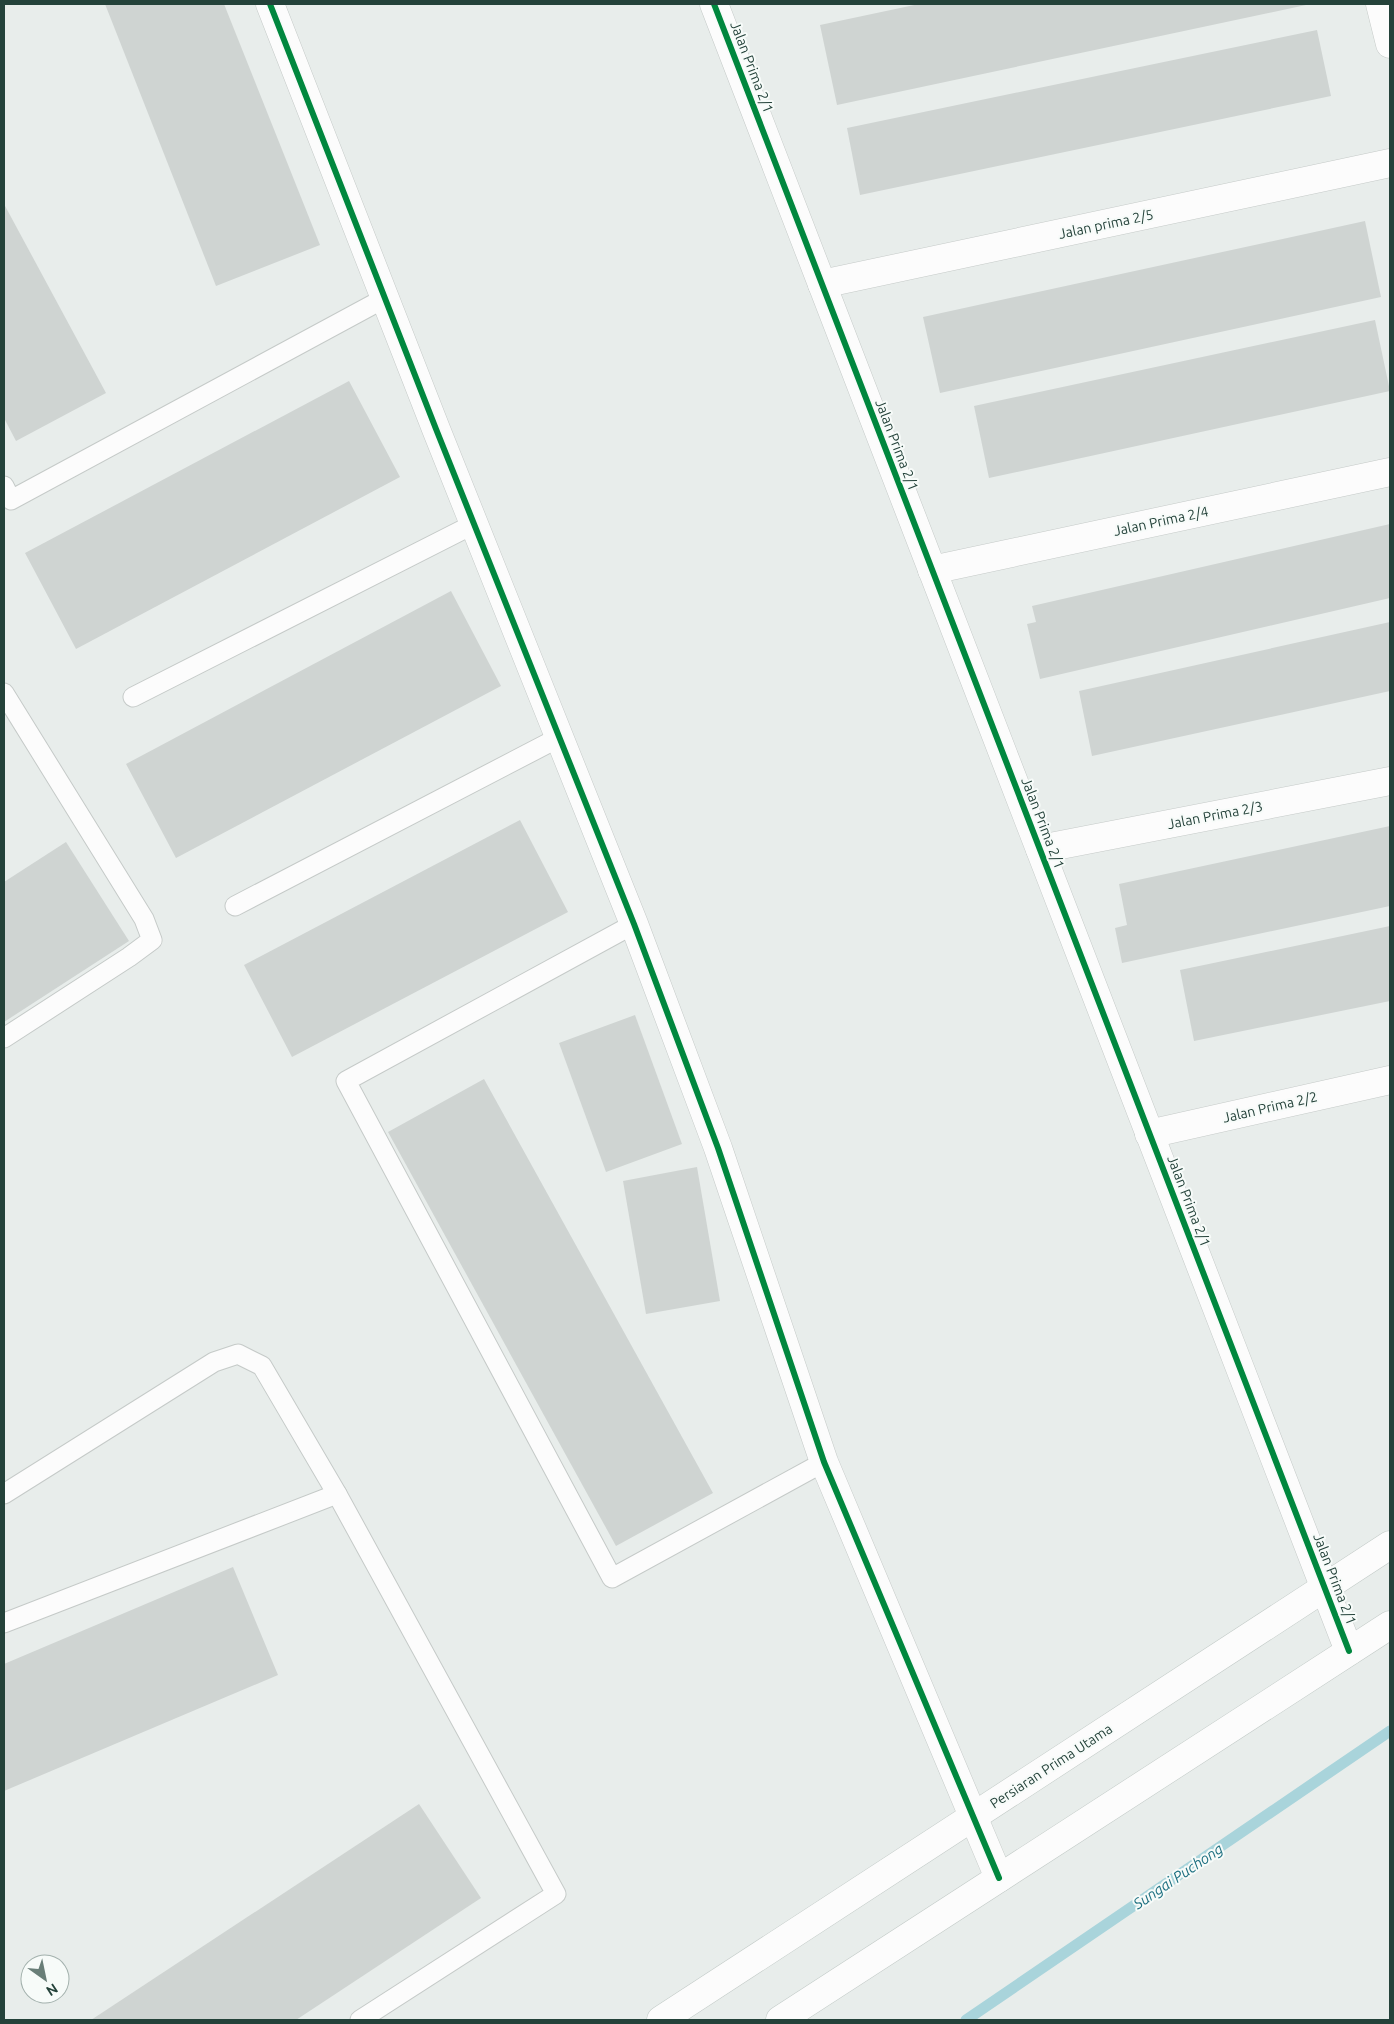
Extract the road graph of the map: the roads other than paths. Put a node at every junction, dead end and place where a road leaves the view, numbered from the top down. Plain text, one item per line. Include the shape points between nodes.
1 (270, 4) edge
2 (714, 4) edge
3 (1380, 4) edge
4 (1390, 44) edge
5 (1390, 163) edge
6 (822, 284) junction
7 (385, 298) junction
8 (1390, 472) edge
9 (4, 486) edge
10 (474, 524) junction
11 (932, 570) junction
12 (4, 693) edge
13 (133, 697) dead end
14 (560, 737) junction
15 (1390, 781) edge
16 (1040, 849) junction
17 (235, 906) dead end
18 (634, 924) junction
19 (4, 1038) edge
20 (1390, 1080) edge
21 (1149, 1134) junction
22 (824, 1462) junction
23 (4, 1494) edge
24 (336, 1494) junction
25 (1390, 1545) edge
26 (1324, 1588) junction
27 (4, 1623) edge
28 (1390, 1625) edge
29 (1349, 1651) junction
30 (973, 1817) junction
31 (999, 1878) junction
32 (360, 2020) edge
33 (661, 2020) edge
34 (780, 2020) edge

1 - 7 street
2 - 6 street, Jalan Prima 2/1
3 - 4 street
5 - 6 street, Jalan prima 2/5
6 - 11 street, Jalan Prima 2/1
7 - 9 lane via 11,500
7 - 10 street
8 - 11 street, Jalan Prima 2/4
10 - 13 lane
10 - 14 street
11 - 16 street, Jalan Prima 2/1
12 - 19 lane via 144,918 152,940
14 - 17 lane
14 - 18 street
15 - 16 street, Jalan Prima 2/3
16 - 21 street, Jalan Prima 2/1
18 - 22 street via 718,1148
18 - 22 lane via 346,1081 612,1578
20 - 21 street, Jalan Prima 2/2
21 - 26 street, Jalan Prima 2/1
22 - 30 street
23 - 24 lane via 214,1362 238,1354 262,1366
24 - 27 lane
24 - 32 lane via 556,1894
25 - 26 street, Persiaran Prima Utama
26 - 29 street, Jalan Prima 2/1
26 - 30 street, Persiaran Prima Utama
28 - 29 street
29 - 31 street
30 - 31 street
30 - 33 street, Persiaran Prima Utama
31 - 34 street

